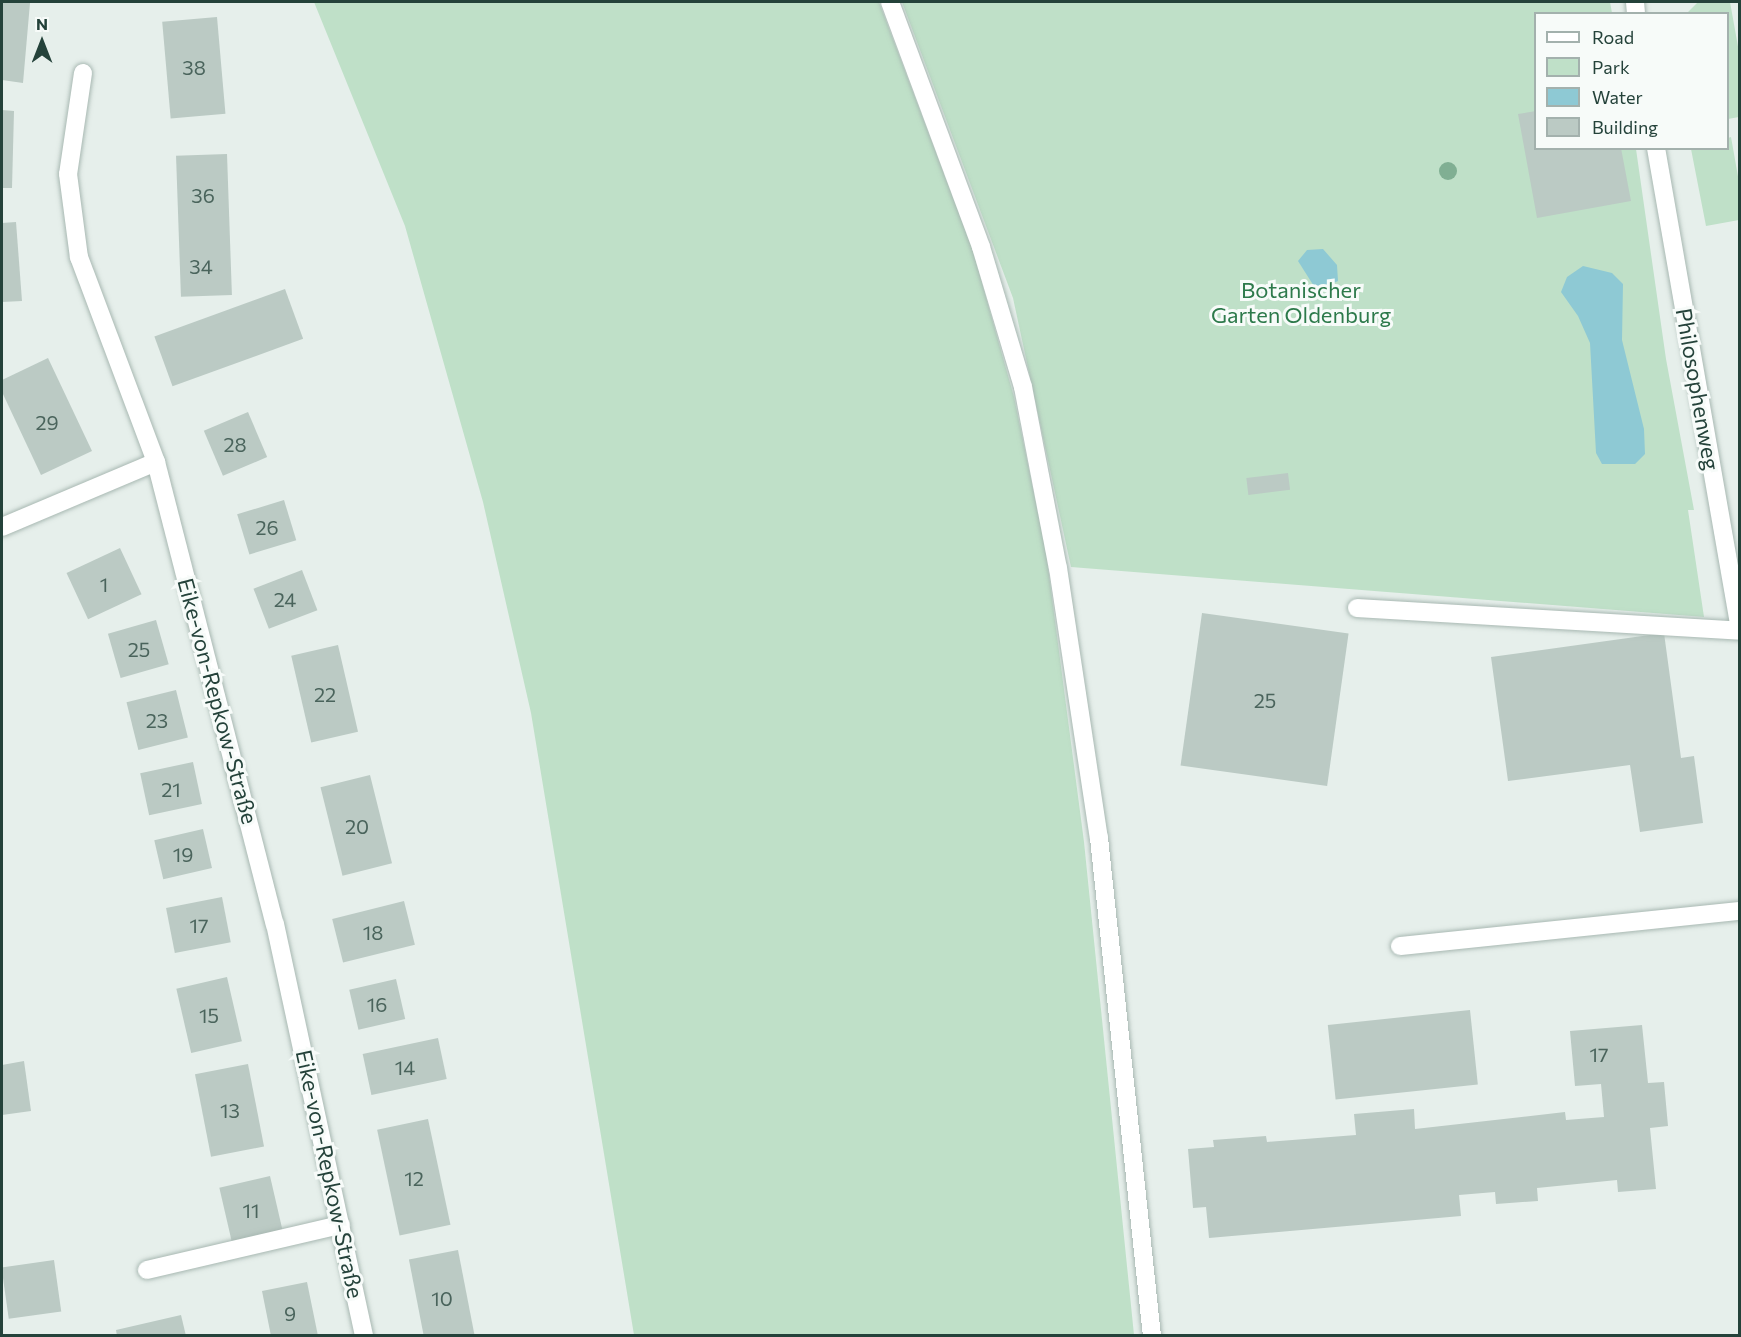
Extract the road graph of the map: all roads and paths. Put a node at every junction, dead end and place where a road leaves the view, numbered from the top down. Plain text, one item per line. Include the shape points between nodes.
1 (890, 2) edge
2 (83, 73) dead end
3 (1656, 150) edge
4 (156, 462) junction
5 (2, 527) edge
6 (1357, 608) dead end
7 (1740, 631) edge
8 (1740, 911) edge
9 (1400, 946) dead end
10 (341, 1225) junction
11 (147, 1270) dead end
12 (364, 1335) edge
13 (1152, 1335) edge

1 - 13 street via 981,248 1023,387 1058,568 1099,838
2 - 4 street, Eike-von-Repkow-Straße via 68,174 79,257
3 - 7 street, Philosophenweg
4 - 5 street
4 - 10 street, Eike-von-Repkow-Straße via 275,924
6 - 7 street
8 - 9 street
10 - 11 street
10 - 12 street, Eike-von-Repkow-Straße

